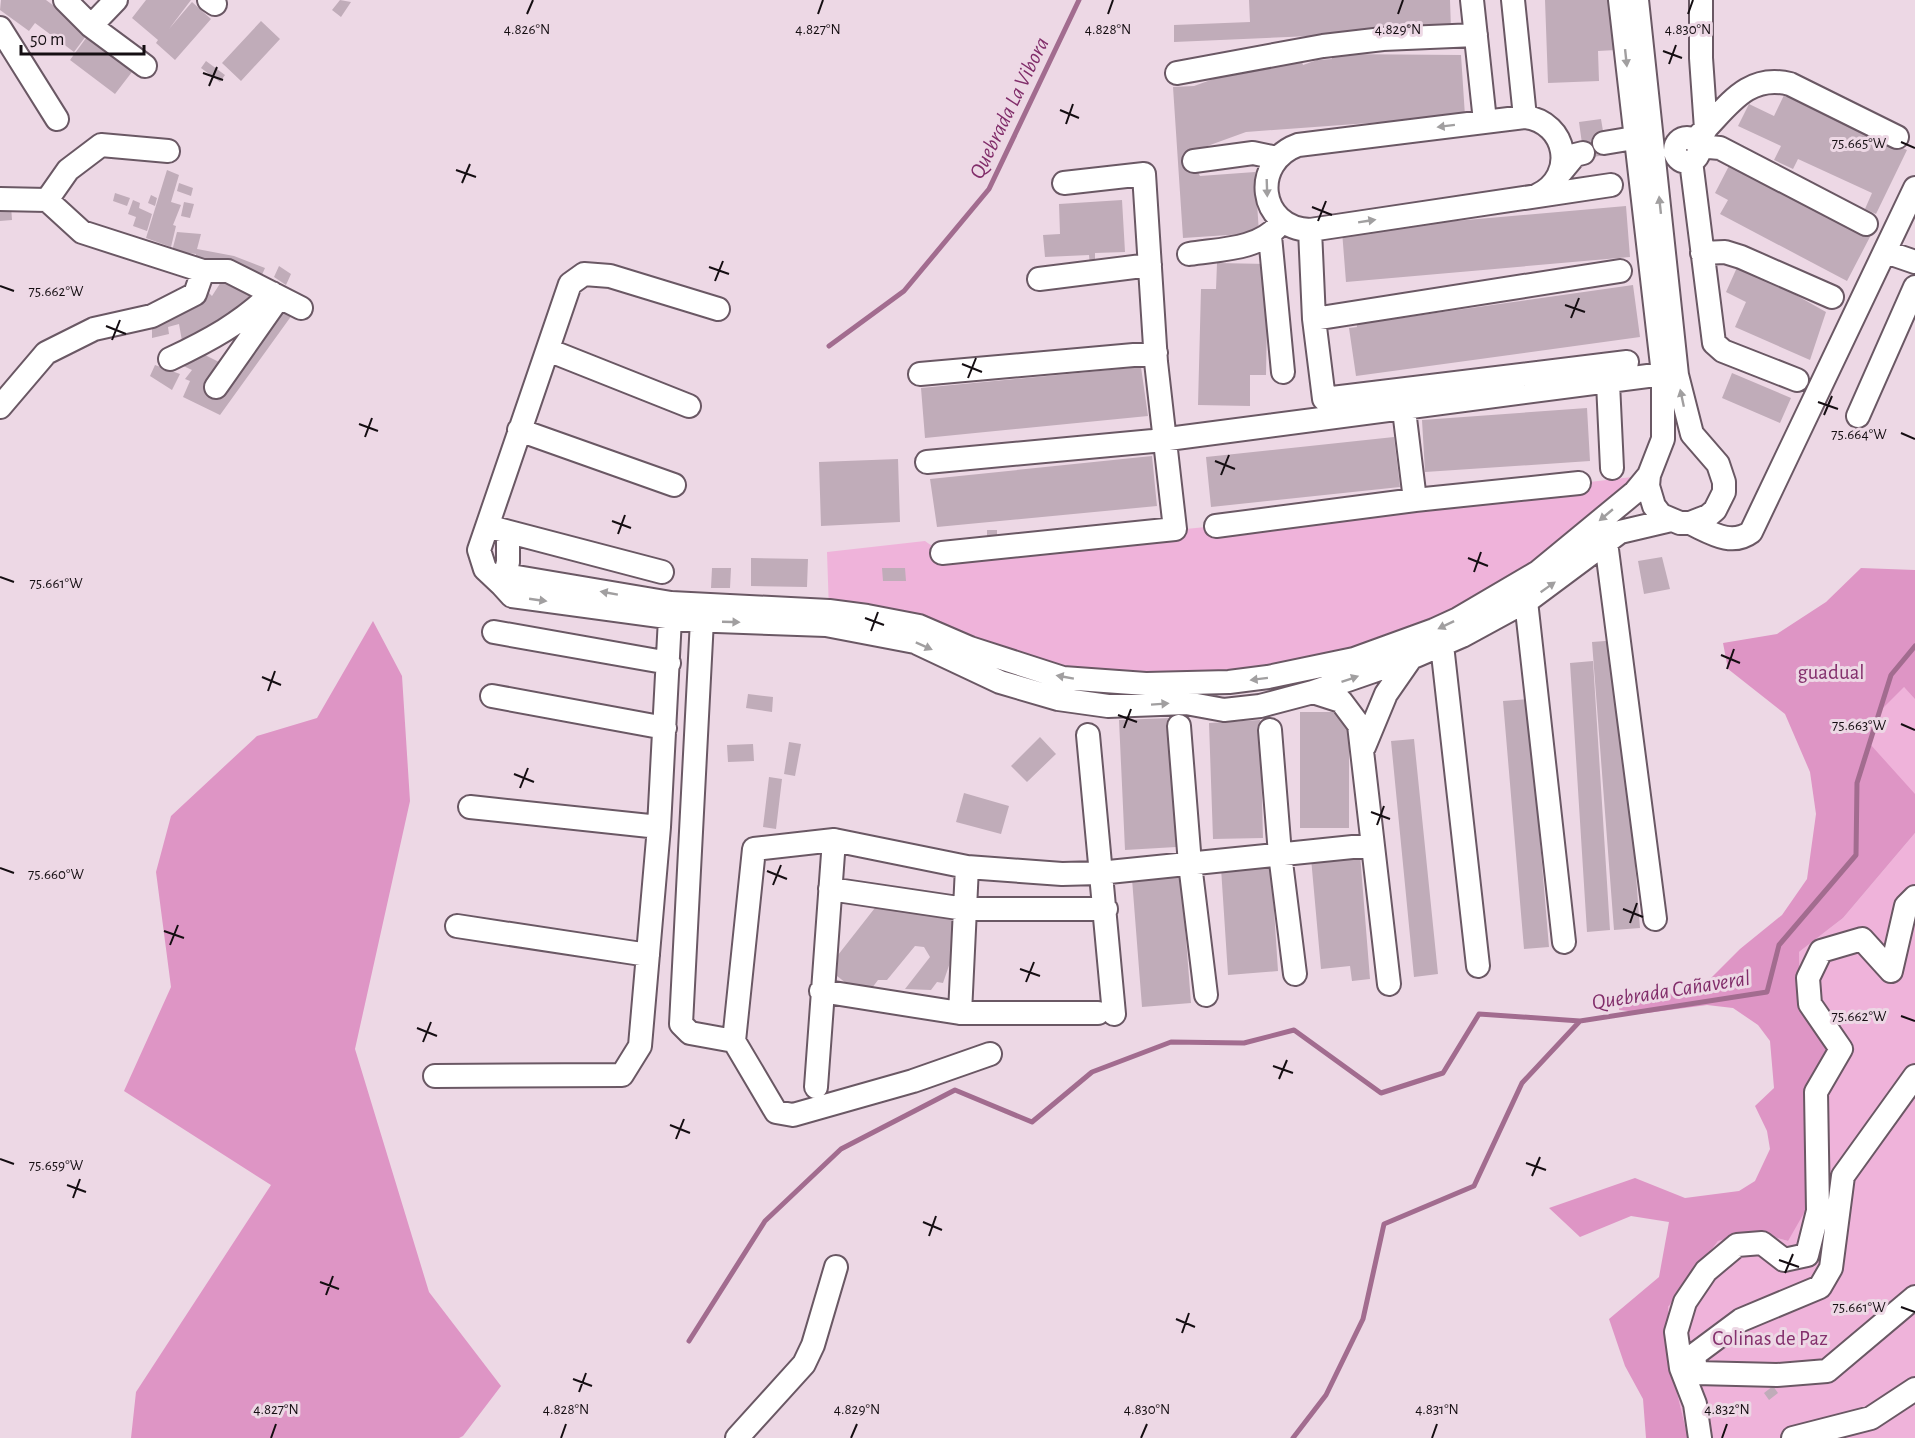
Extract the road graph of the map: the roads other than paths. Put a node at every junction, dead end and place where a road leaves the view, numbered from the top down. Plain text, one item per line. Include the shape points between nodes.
1 (65, 0) edge
2 (116, 0) edge
3 (1472, 0) edge
4 (1513, 0) edge
5 (1620, 0) edge
6 (1637, 0) edge
7 (1701, 0) edge
8 (91, 26) junction
9 (0, 28) edge
10 (1476, 35) junction
11 (146, 66) dead end
12 (1177, 73) dead end
13 (1525, 117) junction
14 (57, 119) dead end
15 (1485, 121) junction
16 (1554, 131) junction
17 (1897, 137) dead end
18 (1674, 146) junction
19 (1594, 148) junction
20 (168, 151) dead end
21 (1278, 158) junction
22 (1194, 161) dead end
23 (1561, 172) junction
24 (1064, 183) dead end
25 (1611, 185) dead end
26 (1915, 188) edge
27 (1538, 195) junction
28 (0, 199) edge
29 (47, 200) junction
30 (1866, 224) dead end
31 (1276, 229) junction
32 (1310, 230) junction
33 (1886, 252) junction
34 (1702, 253) junction
35 (1189, 254) dead end
36 (1915, 262) edge
37 (1150, 265) junction
38 (203, 271) junction
39 (1620, 271) dead end
40 (1039, 279) dead end
41 (1915, 286) edge
42 (276, 295) junction
43 (1832, 297) dead end
44 (301, 308) dead end
45 (718, 309) dead end
46 (1314, 319) junction
47 (548, 350) junction
48 (1156, 353) junction
49 (170, 359) dead end
50 (1627, 362) dead end
51 (1283, 372) dead end
52 (920, 374) dead end
53 (1663, 374) junction
54 (1797, 380) dead end
55 (1608, 383) junction
56 (216, 387) dead end
57 (689, 406) dead end
58 (0, 407) edge
59 (1404, 410) junction
60 (1858, 416) dead end
61 (519, 430) junction
62 (1166, 440) junction
63 (1704, 451) junction
64 (927, 462) dead end
65 (1612, 468) dead end
66 (1652, 469) junction
67 (1580, 483) dead end
68 (674, 485) dead end
69 (1415, 500) junction
70 (1680, 522) junction
71 (486, 526) junction
72 (1216, 526) dead end
73 (508, 532) junction
74 (1605, 542) junction
75 (942, 553) dead end
76 (662, 572) dead end
77 (502, 585) junction
78 (1526, 601) junction
79 (670, 618) junction
80 (702, 620) junction
81 (494, 632) dead end
82 (1442, 645) junction
83 (999, 658) junction
84 (1411, 658) junction
85 (669, 663) junction
86 (1000, 682) junction
87 (1313, 692) junction
88 (1207, 695) junction
89 (492, 696) dead end
90 (1179, 726) dead end
91 (665, 728) junction
92 (1270, 730) dead end
93 (1089, 735) dead end
94 (1362, 752) junction
95 (470, 807) dead end
96 (659, 826) junction
97 (834, 840) junction
98 (1372, 845) junction
99 (1280, 854) junction
100 (1190, 864) junction
101 (968, 867) junction
102 (1099, 873) junction
103 (830, 889) junction
104 (1915, 897) edge
105 (965, 909) junction
106 (1106, 909) junction
107 (1655, 919) dead end
108 (457, 926) dead end
109 (1564, 942) dead end
110 (648, 955) junction
111 (1478, 966) dead end
112 (1295, 974) dead end
113 (1389, 984) dead end
114 (821, 991) junction
115 (1206, 995) dead end
116 (960, 1013) junction
117 (734, 1041) junction
118 (990, 1053) dead end
119 (435, 1076) dead end
120 (1915, 1076) edge
121 (816, 1087) dead end
122 (836, 1267) dead end
123 (1915, 1297) edge
124 (1915, 1389) edge
125 (737, 1438) edge
126 (1700, 1438) edge
127 (1793, 1438) edge

1 - 8 street
2 - 8 street
3 - 10 street
4 - 13 street
5 -> 18 street
6 - 18 street
7 - 18 street via 1701,58
8 - 11 street
9 - 14 street
10 - 12 street via 1333,45
10 - 15 street
13 - 15 street
13 - 16 street
15 -> 21 street via 1298,145
16 - 19 street via 1573,145
16 - 23 street via 1563,150
17 - 18 street via 1777,80 1764,82 1735,97
18 - 19 street
18 - 30 street via 1720,148
18 - 34 street
18 - 53 street
63 -> 18 street via 1687,422 1677,375
19 - 23 street via 1575,155
20 - 29 street via 101,145 68,170
21 - 22 street via 1253,153
21 -> 31 street via 1269,171 1266,187
23 - 27 street via 1552,186
24 - 37 street via 1144,174
25 - 27 street
26 - 33 street
32 -> 27 street
28 - 29 street
29 - 38 street via 82,232
31 - 32 street
31 - 35 street via 1253,244
31 - 51 street
32 - 46 street
33 - 36 street
33 - 70 street via 1750,532 1741,539 1728,539
34 - 43 street via 1725,252 1741,257
34 - 54 street via 1714,343 1723,351
37 - 40 street
37 - 48 street
38 - 42 street via 228,271
38 - 58 street via 195,294 161,312 94,329 46,352
39 - 46 street
41 - 60 street
42 - 44 street
42 - 49 street via 217,337
42 - 56 street
45 - 47 street via 610,276 584,274 570,284
46 - 50 street via 1324,399
47 - 57 street
47 - 61 street
48 - 52 street
48 - 62 street
53 - 55 street
53 - 66 street via 1662,448
55 - 59 street
55 - 65 street
59 - 62 street
59 - 69 street
61 - 68 street
61 - 71 street
62 - 64 street
62 - 75 street via 1175,529
63 - 66 street via 1677,448 1665,453
63 - 70 street via 1718,464 1724,492 1708,516
66 - 70 street via 1648,486 1654,507
66 -> 88 street via 1635,492 1538,572 1434,630 1335,663
67 - 69 street
69 - 72 street
70 - 74 street via 1636,526
71 - 73 street
71 - 77 street via 479,550 485,569
73 - 76 street
73 - 77 street via 508,562
78 -> 74 street
74 - 107 street
77 -> 79 street via 512,596
83 -> 77 street via 919,626 867,616 671,603 517,577
78 - 82 street
78 - 109 street
79 - 80 street
79 - 85 street
80 -> 86 street via 826,625 867,632 915,642
80 - 117 street via 681,1024 690,1033
81 - 85 street
82 - 84 street
82 - 111 street
83 - 86 street
88 -> 83 street via 1146,684 1063,678
87 -> 84 street
84 - 94 street via 1386,694
85 - 91 street
86 -> 88 street via 1083,703 1186,703
87 - 88 street via 1260,706 1224,710
87 - 94 street via 1341,701 1352,712 1359,725
89 - 91 street
90 - 100 street
91 - 96 street
92 - 99 street
93 - 102 street
94 - 98 street
95 - 96 street
96 - 110 street
97 - 101 street
97 - 103 street
97 - 117 street via 754,849
98 - 99 street
98 - 113 street
99 - 100 street
99 - 112 street
100 - 102 street
100 - 115 street
101 - 102 street
101 - 105 street
102 - 106 street
103 - 105 street
103 - 114 street
104 - 126 street via 1906,906 1891,971 1862,939 1821,951 1808,978 1810,1004 1841,1049 1816,1092 1818,1211 1807,1255 1784,1260 1762,1243 1737,1245 1706,1271 1685,1302 1676,1332
105 - 106 street
105 - 116 street
106 - 116 street via 1106,1013
108 - 110 street
110 - 119 street via 640,1046 622,1075
114 - 116 street
114 - 121 street
117 - 118 street via 776,1112 793,1115 913,1081
120 - 123 street via 1843,1176 1831,1268 1821,1287 1741,1320 1694,1355 1696,1373 1777,1375 1827,1371
122 - 125 street via 804,1364
124 - 127 street via 1871,1418

